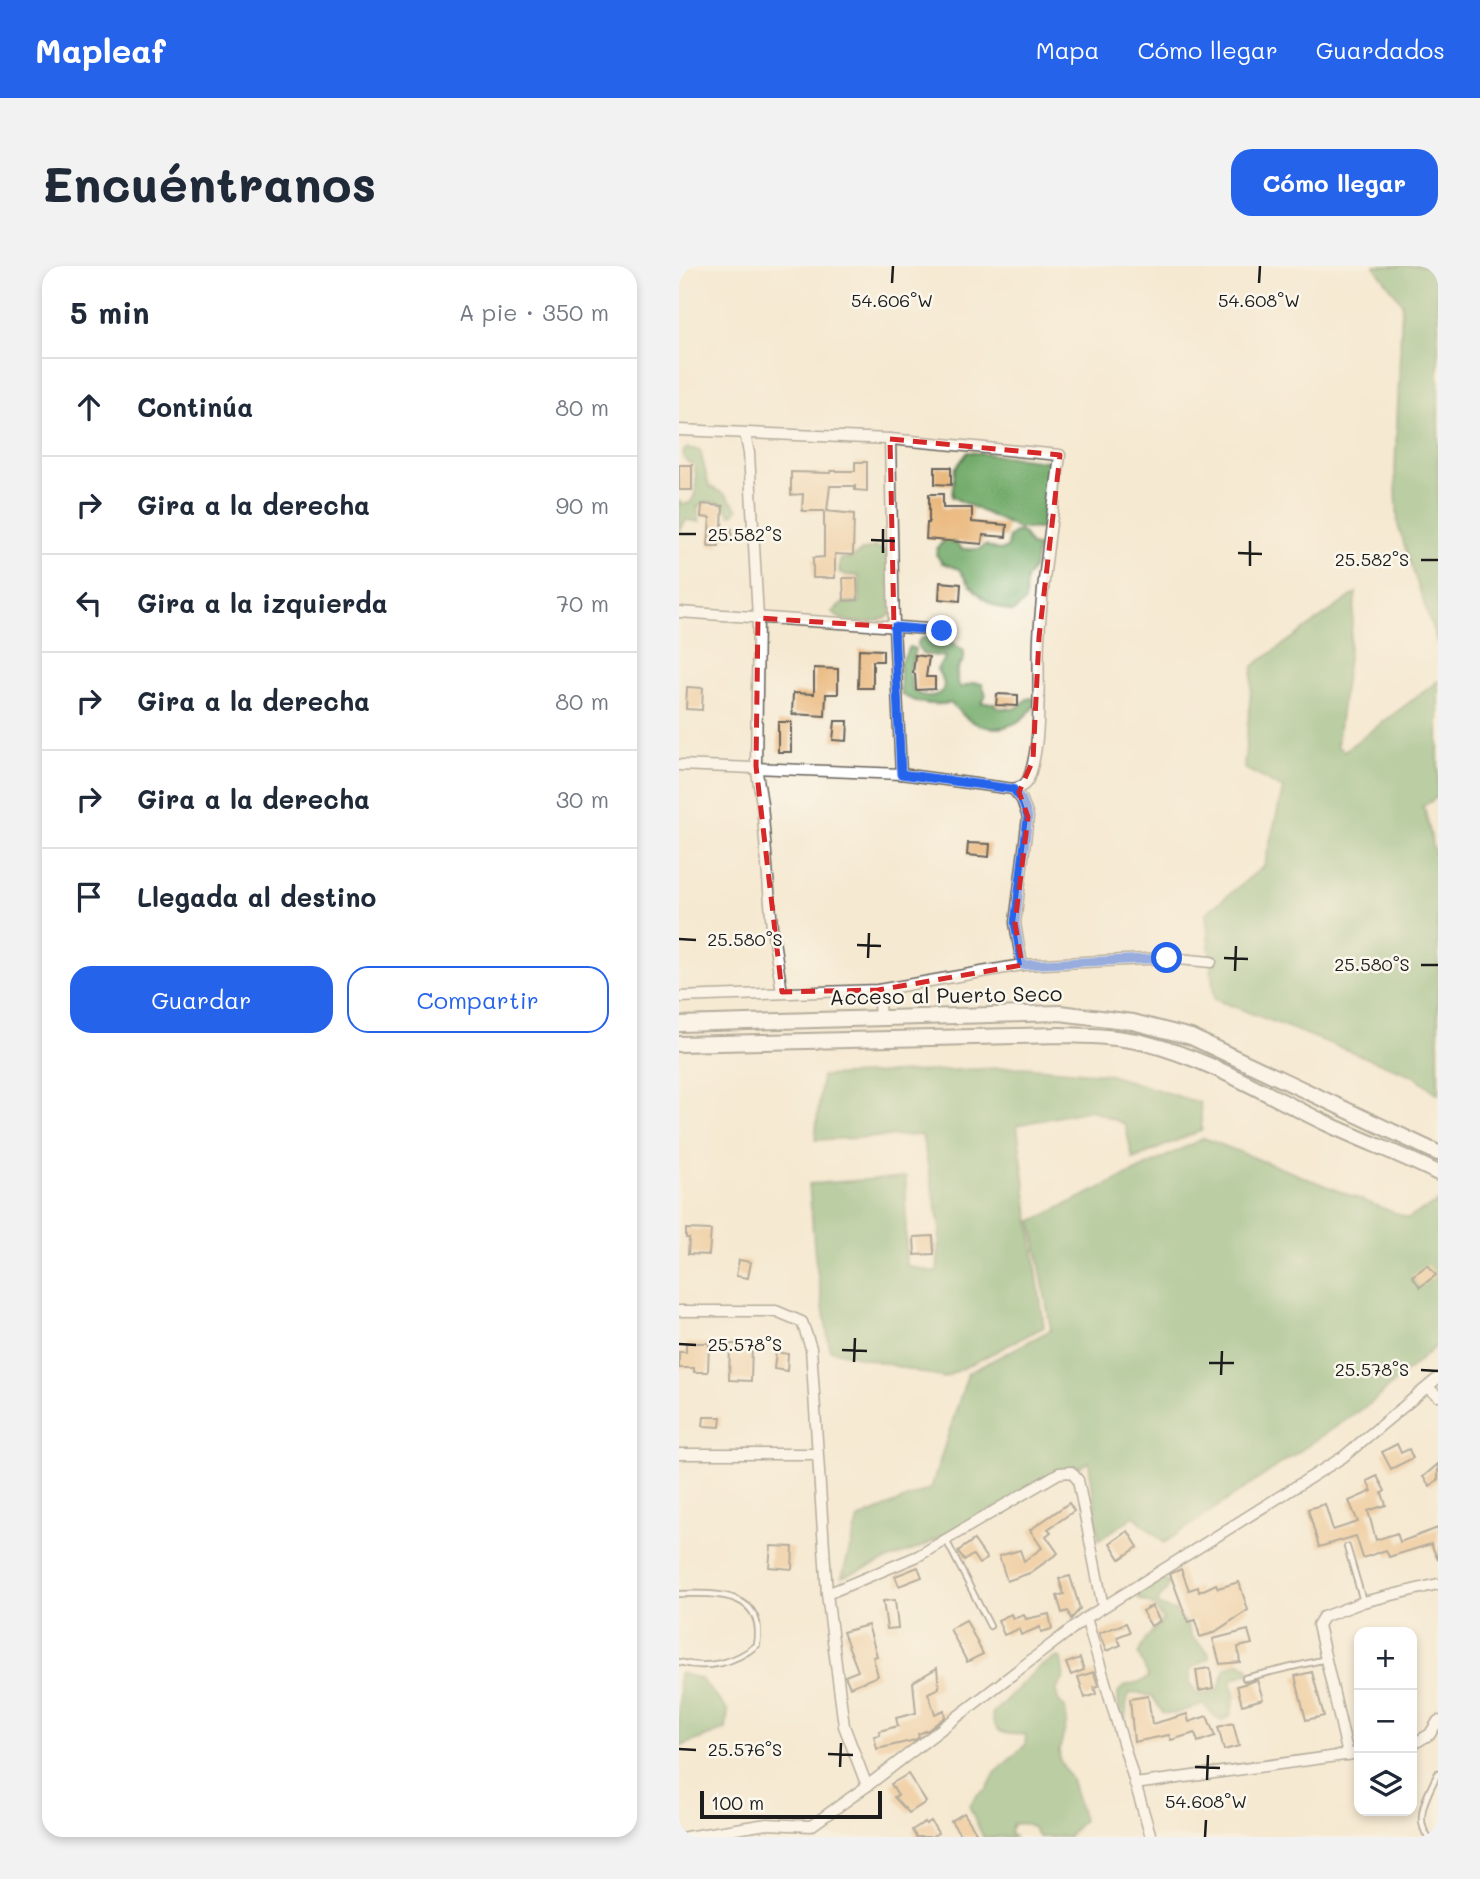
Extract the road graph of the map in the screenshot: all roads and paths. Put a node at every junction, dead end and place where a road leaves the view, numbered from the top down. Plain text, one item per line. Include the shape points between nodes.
1 (679, 430) edge
2 (745, 434) junction
3 (890, 439) junction
4 (679, 612) edge
5 (758, 618) junction
6 (894, 627) junction
7 (942, 631) dead end
8 (679, 765) edge
9 (756, 766) junction
10 (901, 774) junction
11 (1013, 789) junction
12 (1211, 962) dead end
13 (1022, 965) junction
14 (878, 990) junction
15 (782, 992) junction
16 (679, 997) edge
17 (880, 1018) junction
18 (679, 1024) edge
19 (679, 1044) edge
20 (1438, 1153) edge
21 (1438, 1173) edge
22 (679, 1311) edge
23 (1438, 1378) edge
24 (1428, 1388) junction
25 (1438, 1396) edge
26 (679, 1454) edge
27 (817, 1454) junction
28 (945, 1540) junction
29 (1347, 1548) dead end
30 (1438, 1584) edge
31 (679, 1594) edge
32 (827, 1594) junction
33 (1363, 1602) junction
34 (1103, 1607) junction
35 (1086, 1618) junction
36 (990, 1626) dead end
37 (1326, 1658) junction
38 (679, 1662) edge
39 (1245, 1678) dead end
40 (1438, 1721) edge
41 (1417, 1742) edge
42 (1354, 1754) edge
43 (1348, 1755) junction
44 (1438, 1773) edge
45 (1135, 1784) junction
46 (867, 1786) junction
47 (811, 1826) junction
48 (686, 1837) edge
49 (807, 1837) edge
50 (1151, 1837) edge
51 (1428, 1837) edge

1 - 2 street
2 - 3 street
2 - 5 street
3 - 6 street
3 - 11 street via 1060,455 1039,637 1034,761 1024,785
4 - 5 street
5 - 6 street
5 - 9 street
6 - 7 street
6 - 10 street
8 - 9 street
9 - 10 street
9 - 15 street
10 - 11 street
11 - 13 street via 1028,817 1015,923
12 - 13 street via 1167,958
13 - 14 street
14 - 15 street
14 - 17 street
15 - 16 street
17 - 18 main road, Acceso al Puerto Seco
17 - 20 main road, Acceso al Puerto Seco via 1061,1013 1164,1029 1191,1037
19 - 21 main road, Acceso al Puerto Seco via 1059,1035 1145,1043 1229,1075
22 - 27 street via 776,1311 802,1322 811,1348
23 - 24 street
24 - 25 street
24 - 34 street via 1343,1457
26 - 27 street
27 - 32 street
28 - 32 street
28 - 34 street via 1059,1473 1071,1472 1078,1480
28 - 36 lane
29 - 33 lane
30 - 33 street
31 - 38 lane via 713,1593 740,1600 754,1612 759,1629 757,1645 743,1657 716,1665
32 - 46 street via 844,1726
33 - 37 street via 1323,1617 1318,1625
34 - 35 street
35 - 45 street
35 - 46 street
37 - 39 lane
37 - 43 street
40 - 41 street via 1430,1734
42 - 43 street
43 - 45 street
44 - 51 lane via 1422,1806
45 - 50 street
46 - 47 street
47 - 48 street via 767,1824
47 - 49 street

